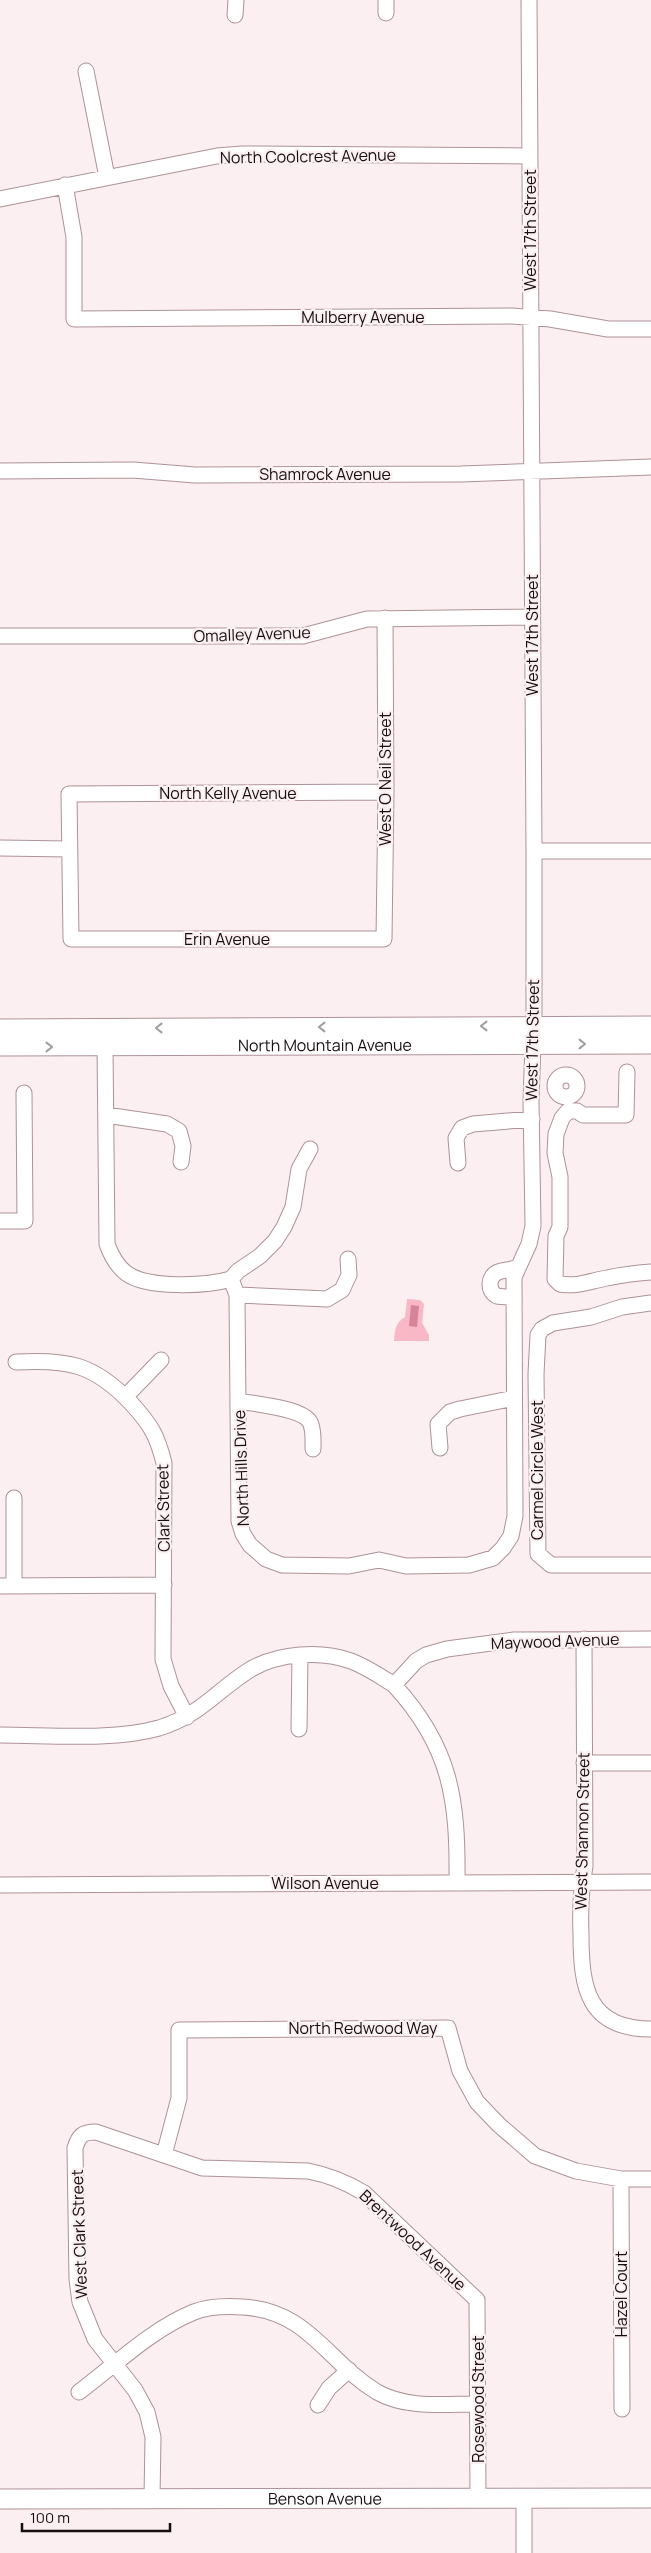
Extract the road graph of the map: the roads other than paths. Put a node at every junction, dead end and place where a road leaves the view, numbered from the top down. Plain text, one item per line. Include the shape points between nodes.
1 (529, 0) edge
2 (86, 71) dead end
3 (530, 156) junction
4 (107, 177) junction
5 (65, 185) junction
6 (0, 199) edge
7 (531, 317) junction
8 (651, 329) edge
9 (651, 467) edge
10 (532, 470) junction
11 (0, 471) edge
12 (532, 617) junction
13 (385, 618) junction
14 (0, 636) edge
15 (386, 792) junction
16 (0, 848) edge
17 (69, 849) junction
18 (534, 851) junction
19 (651, 851) edge
20 (384, 939) joint
21 (651, 1026) edge
22 (0, 1029) edge
23 (533, 1035) junction
24 (651, 1044) edge
25 (0, 1046) edge
26 (105, 1047) junction
27 (627, 1072) dead end
28 (531, 1081) junction
29 (24, 1093) dead end
30 (567, 1104) junction
31 (106, 1115) junction
32 (532, 1119) junction
33 (310, 1149) dead end
34 (182, 1162) dead end
35 (458, 1163) dead end
36 (0, 1222) edge
37 (348, 1259) dead end
38 (518, 1268) junction
39 (651, 1272) edge
40 (231, 1279) junction
41 (238, 1295) junction
42 (513, 1297) junction
43 (651, 1303) edge
44 (513, 1337) joint
45 (161, 1360) dead end
46 (16, 1362) dead end
47 (125, 1397) junction
48 (514, 1398) junction
49 (239, 1401) junction
50 (440, 1448) dead end
51 (313, 1449) dead end
52 (14, 1498) dead end
53 (651, 1565) edge
54 (164, 1585) junction
55 (7, 1586) edge
56 (584, 1639) junction
57 (651, 1639) edge
58 (300, 1654) junction
59 (394, 1685) junction
60 (186, 1717) junction
61 (299, 1729) dead end
62 (0, 1735) edge
63 (584, 1763) junction
64 (651, 1763) edge
65 (457, 1882) junction
66 (582, 1882) junction
67 (651, 1882) edge
68 (0, 1885) edge
69 (651, 2029) edge
70 (85, 2132) joint
71 (164, 2155) junction
72 (621, 2179) junction
73 (651, 2179) edge
74 (477, 2300) joint
75 (116, 2364) junction
76 (349, 2370) junction
77 (79, 2392) dead end
78 (478, 2404) junction
79 (318, 2405) dead end
80 (622, 2409) dead end
81 (0, 2498) edge
82 (152, 2498) junction
83 (478, 2498) junction
84 (524, 2498) junction
85 (651, 2498) edge
86 (524, 2553) edge

1 - 3 street, West 17th Street
2 - 4 street
3 - 4 street, North Coolcrest Avenue via 242,154
3 - 7 street, West 17th Street
4 - 5 street, North Coolcrest Avenue
5 - 6 street, North Coolcrest Avenue
5 - 7 street, Mulberry Avenue via 74,237 74,320
7 - 8 street, Mulberry Avenue via 608,329
7 - 10 street, West 17th Street
9 - 10 street, Shamrock Avenue
10 - 11 street, Shamrock Avenue via 461,474 249,475 133,470
10 - 12 street, West 17th Street
12 - 13 street, Omalley Avenue
12 - 18 street, West 17th Street
13 - 14 street, Omalley Avenue via 366,619 303,636
13 - 15 street, West O Neil Street
15 - 17 street, North Kelly Avenue via 69,794
15 - 20 street, West O Neil Street
16 - 17 street
17 - 20 street, Erin Avenue via 71,939
18 - 19 street
18 - 23 street, West 17th Street
21 - 23 main road, North Mountain Avenue
23 -> 22 main road, North Mountain Avenue
23 -> 24 main road, North Mountain Avenue
23 - 26 main road, North Mountain Avenue
23 - 28 street, West 17th Street
25 -> 26 main road, North Mountain Avenue
26 - 31 street
27 - 30 street via 626,1115 584,1115
28 - 30 street via 555,1083
28 - 32 street, West 17th Street
29 - 36 street via 25,1221
30 - 39 street via 556,1134 560,1227 556,1236 555,1279 560,1284 583,1285 606,1278
31 - 34 street via 167,1124 179,1131 183,1146
31 - 40 street via 107,1244 116,1262 126,1273 155,1283
32 - 35 street via 473,1124 462,1128 456,1138
32 - 38 street, West 17th Street via 533,1226
33 - 40 street via 299,1169 293,1207 284,1227 260,1256
37 - 41 street via 349,1275 342,1290 327,1299
38 - 42 street, West 17th Street
38 - 42 street via 497,1272 491,1278 492,1291 497,1296
40 - 41 street, North Hills Drive
41 - 49 street, North Hills Drive
42 - 44 street, West 17th Street
43 - 53 street, Carmel Circle West via 553,1323 542,1329 537,1342 536,1374 538,1554 551,1565
44 - 48 street, North Hills Drive
45 - 47 street
46 - 47 street, Clark Street via 46,1360 86,1368 106,1378
47 - 54 street, Clark Street via 157,1436 164,1463
48 - 49 street, North Hills Drive via 515,1516 511,1536 493,1558 480,1564 415,1566 379,1560 349,1566 282,1565 266,1559 255,1550 243,1534 239,1521
48 - 50 street via 450,1412 438,1424
49 - 51 street via 299,1412 309,1420
52 - 55 street
54 - 55 street
54 - 60 street, Clark Street via 163,1660
56 - 57 street, Maywood Avenue
56 - 59 street, Maywood Avenue via 514,1640 447,1649 416,1661
56 - 63 street, West Shannon Street
58 - 59 street via 350,1660
58 - 60 street via 252,1669
58 - 61 street
59 - 65 street via 428,1729 446,1769 456,1822
60 - 62 street via 133,1734
63 - 64 street
63 - 66 street, West Shannon Street via 585,1866
65 - 66 street, Wilson Avenue
65 - 68 street, Wilson Avenue
66 - 67 street, Wilson Avenue
66 - 69 street, West Shannon Street via 581,1969 590,2000 618,2024
70 - 71 street, Brentwood Avenue via 96,2132
70 - 75 street, West Clark Street via 75,2148 80,2302 95,2339
71 - 72 street, North Redwood Way via 179,2098 179,2030 448,2028 460,2071 477,2102 520,2144 535,2156 554,2164
71 - 74 street, Brentwood Avenue via 202,2168 308,2171 344,2181 364,2193
72 - 73 street, North Redwood Way
72 - 80 street, Hazel Court
74 - 78 street, Rosewood Street
75 - 76 street via 168,2325 196,2312 226,2306 259,2308 290,2319
75 - 77 street
75 - 82 street, West Clark Street via 148,2412 153,2437
76 - 78 street via 378,2392 395,2399 416,2404
76 - 79 street via 329,2388
78 - 83 street, Rosewood Street
81 - 82 main road, Benson Avenue
82 - 83 main road, Benson Avenue
83 - 84 main road, Benson Avenue
84 - 85 main road, Benson Avenue
84 - 86 street

